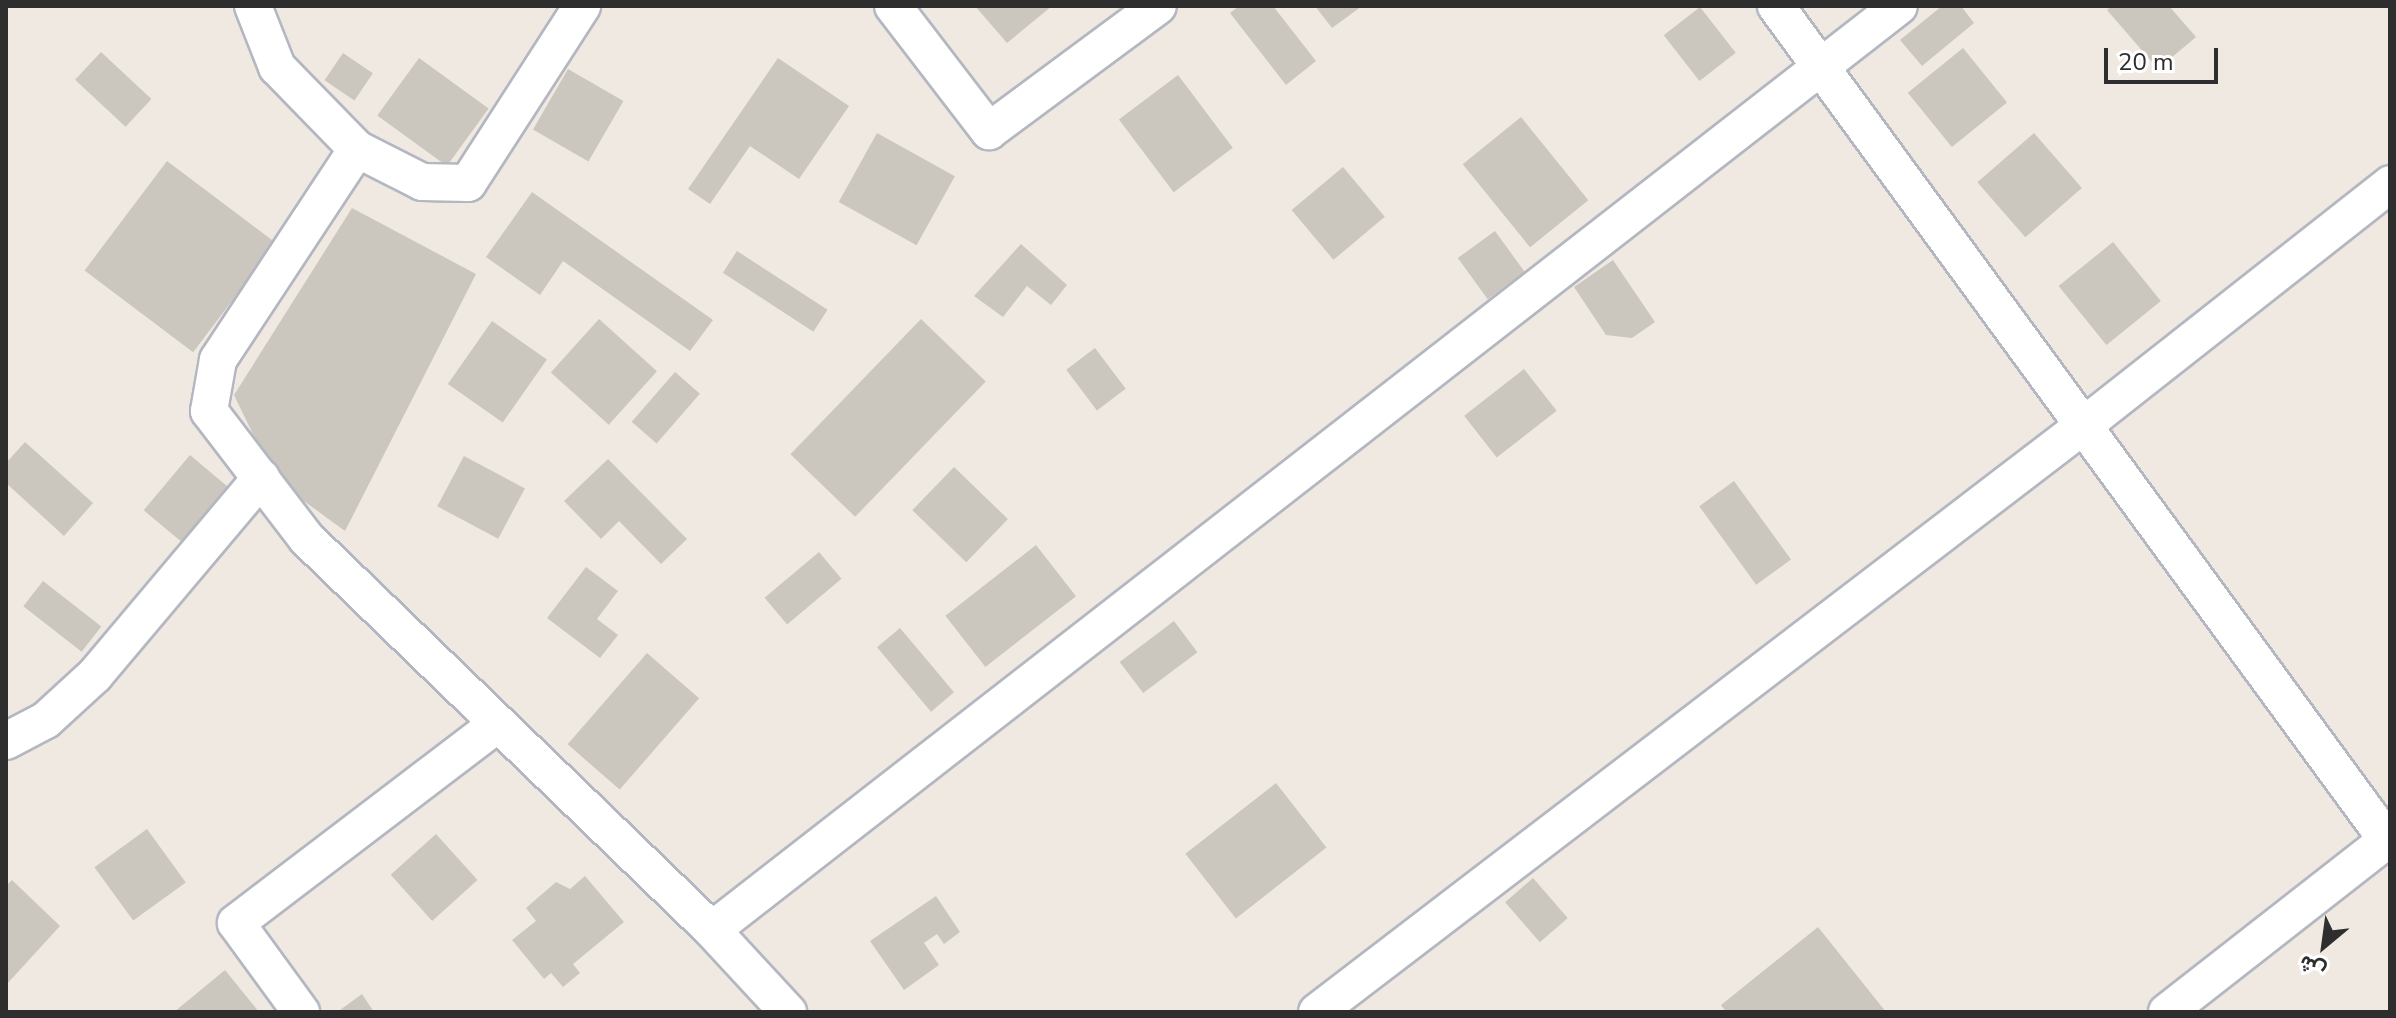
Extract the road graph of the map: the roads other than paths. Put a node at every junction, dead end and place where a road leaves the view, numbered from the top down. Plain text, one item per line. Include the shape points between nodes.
1 (253, 6) edge
2 (582, 6) edge
3 (893, 6) edge
4 (1158, 6) edge
5 (1776, 6) edge
6 (1899, 6) edge
7 (1821, 70) junction
8 (357, 149) junction
9 (2390, 184) edge
10 (2083, 426) junction
11 (261, 478) junction
12 (497, 724) junction
13 (6, 741) edge
14 (2389, 841) edge
15 (712, 930) junction
16 (301, 1012) edge
17 (788, 1012) edge
18 (1317, 1012) edge
19 (2167, 1012) edge

1 - 8 street via 277,67
2 - 8 street via 468,183 422,182
3 - 4 street via 989,131
5 - 7 street
6 - 7 street
7 - 10 street
7 - 15 street
8 - 11 street via 218,360 209,411
9 - 10 street
10 - 14 street
10 - 18 street
11 - 12 street via 307,539
11 - 13 street via 95,675 46,720
12 - 15 street
12 - 16 street via 236,923
14 - 19 street
15 - 17 street

